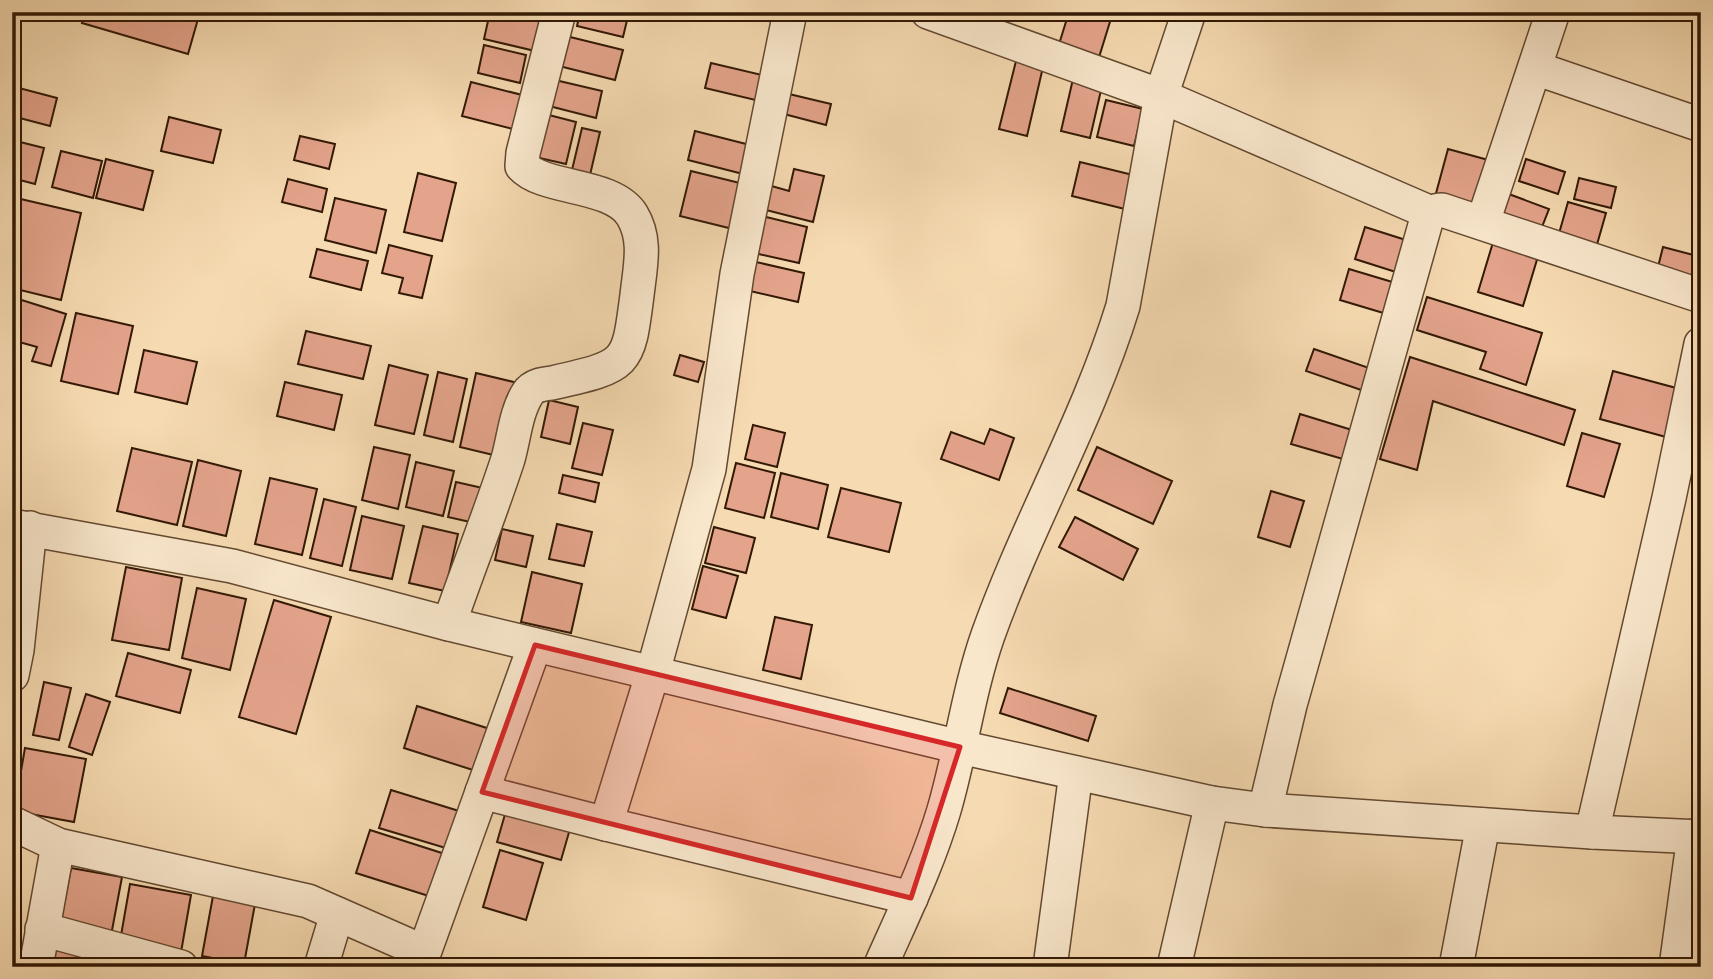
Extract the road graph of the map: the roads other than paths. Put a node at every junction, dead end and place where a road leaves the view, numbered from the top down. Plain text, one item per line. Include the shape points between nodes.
1 (559, 12) edge
2 (790, 12) edge
3 (928, 12) edge
4 (1189, 12) edge
5 (1553, 12) edge
6 (1535, 68) junction
7 (1161, 96) junction
8 (1701, 125) edge
9 (1431, 213) junction
10 (1483, 222) junction
11 (1701, 296) edge
12 (1701, 344) edge
13 (1690, 447) edge
14 (21, 527) edge
15 (449, 624) junction
16 (536, 645) junction
17 (653, 672) junction
18 (12, 675) edge
19 (960, 747) junction
20 (1076, 773) junction
21 (482, 792) junction
22 (1212, 803) junction
23 (1265, 810) junction
24 (12, 823) edge
25 (607, 824) junction
26 (1483, 825) junction
27 (1592, 832) junction
28 (1698, 836) edge
29 (58, 845) junction
30 (911, 898) junction
31 (337, 914) junction
32 (42, 929) junction
33 (422, 959) edge
34 (36, 967) edge
35 (181, 967) edge
36 (321, 967) edge
37 (880, 967) edge
38 (1050, 967) edge
39 (1174, 967) edge
40 (1456, 967) edge
41 (1676, 967) edge

1 - 15 street via 522,166 533,174 618,202 631,212 642,238 632,334 622,358 613,366 528,392
2 - 17 street via 737,274 709,469
3 - 7 street
4 - 7 street
5 - 6 street
6 - 8 street
6 - 10 street
7 - 9 street
7 - 19 street via 1123,306 1099,376 988,634
9 - 10 street via 1443,210
9 - 23 street via 1290,705
10 - 11 street
12 - 13 street
13 - 27 street
14 - 15 street via 232,566
14 - 18 street via 18,650
15 - 16 street
16 - 17 street
16 - 21 street
17 - 19 street
17 - 25 street
19 - 20 street
19 - 30 street via 940,820
20 - 22 street
20 - 38 street
21 - 25 street
21 - 33 street
22 - 23 street
22 - 39 street
23 - 26 street
24 - 29 street
25 - 30 street
26 - 27 street
26 - 40 street
27 - 28 street
28 - 41 street
29 - 31 street via 307,901
29 - 32 street
30 - 37 street
31 - 33 street
31 - 36 street
32 - 34 street
32 - 35 street

